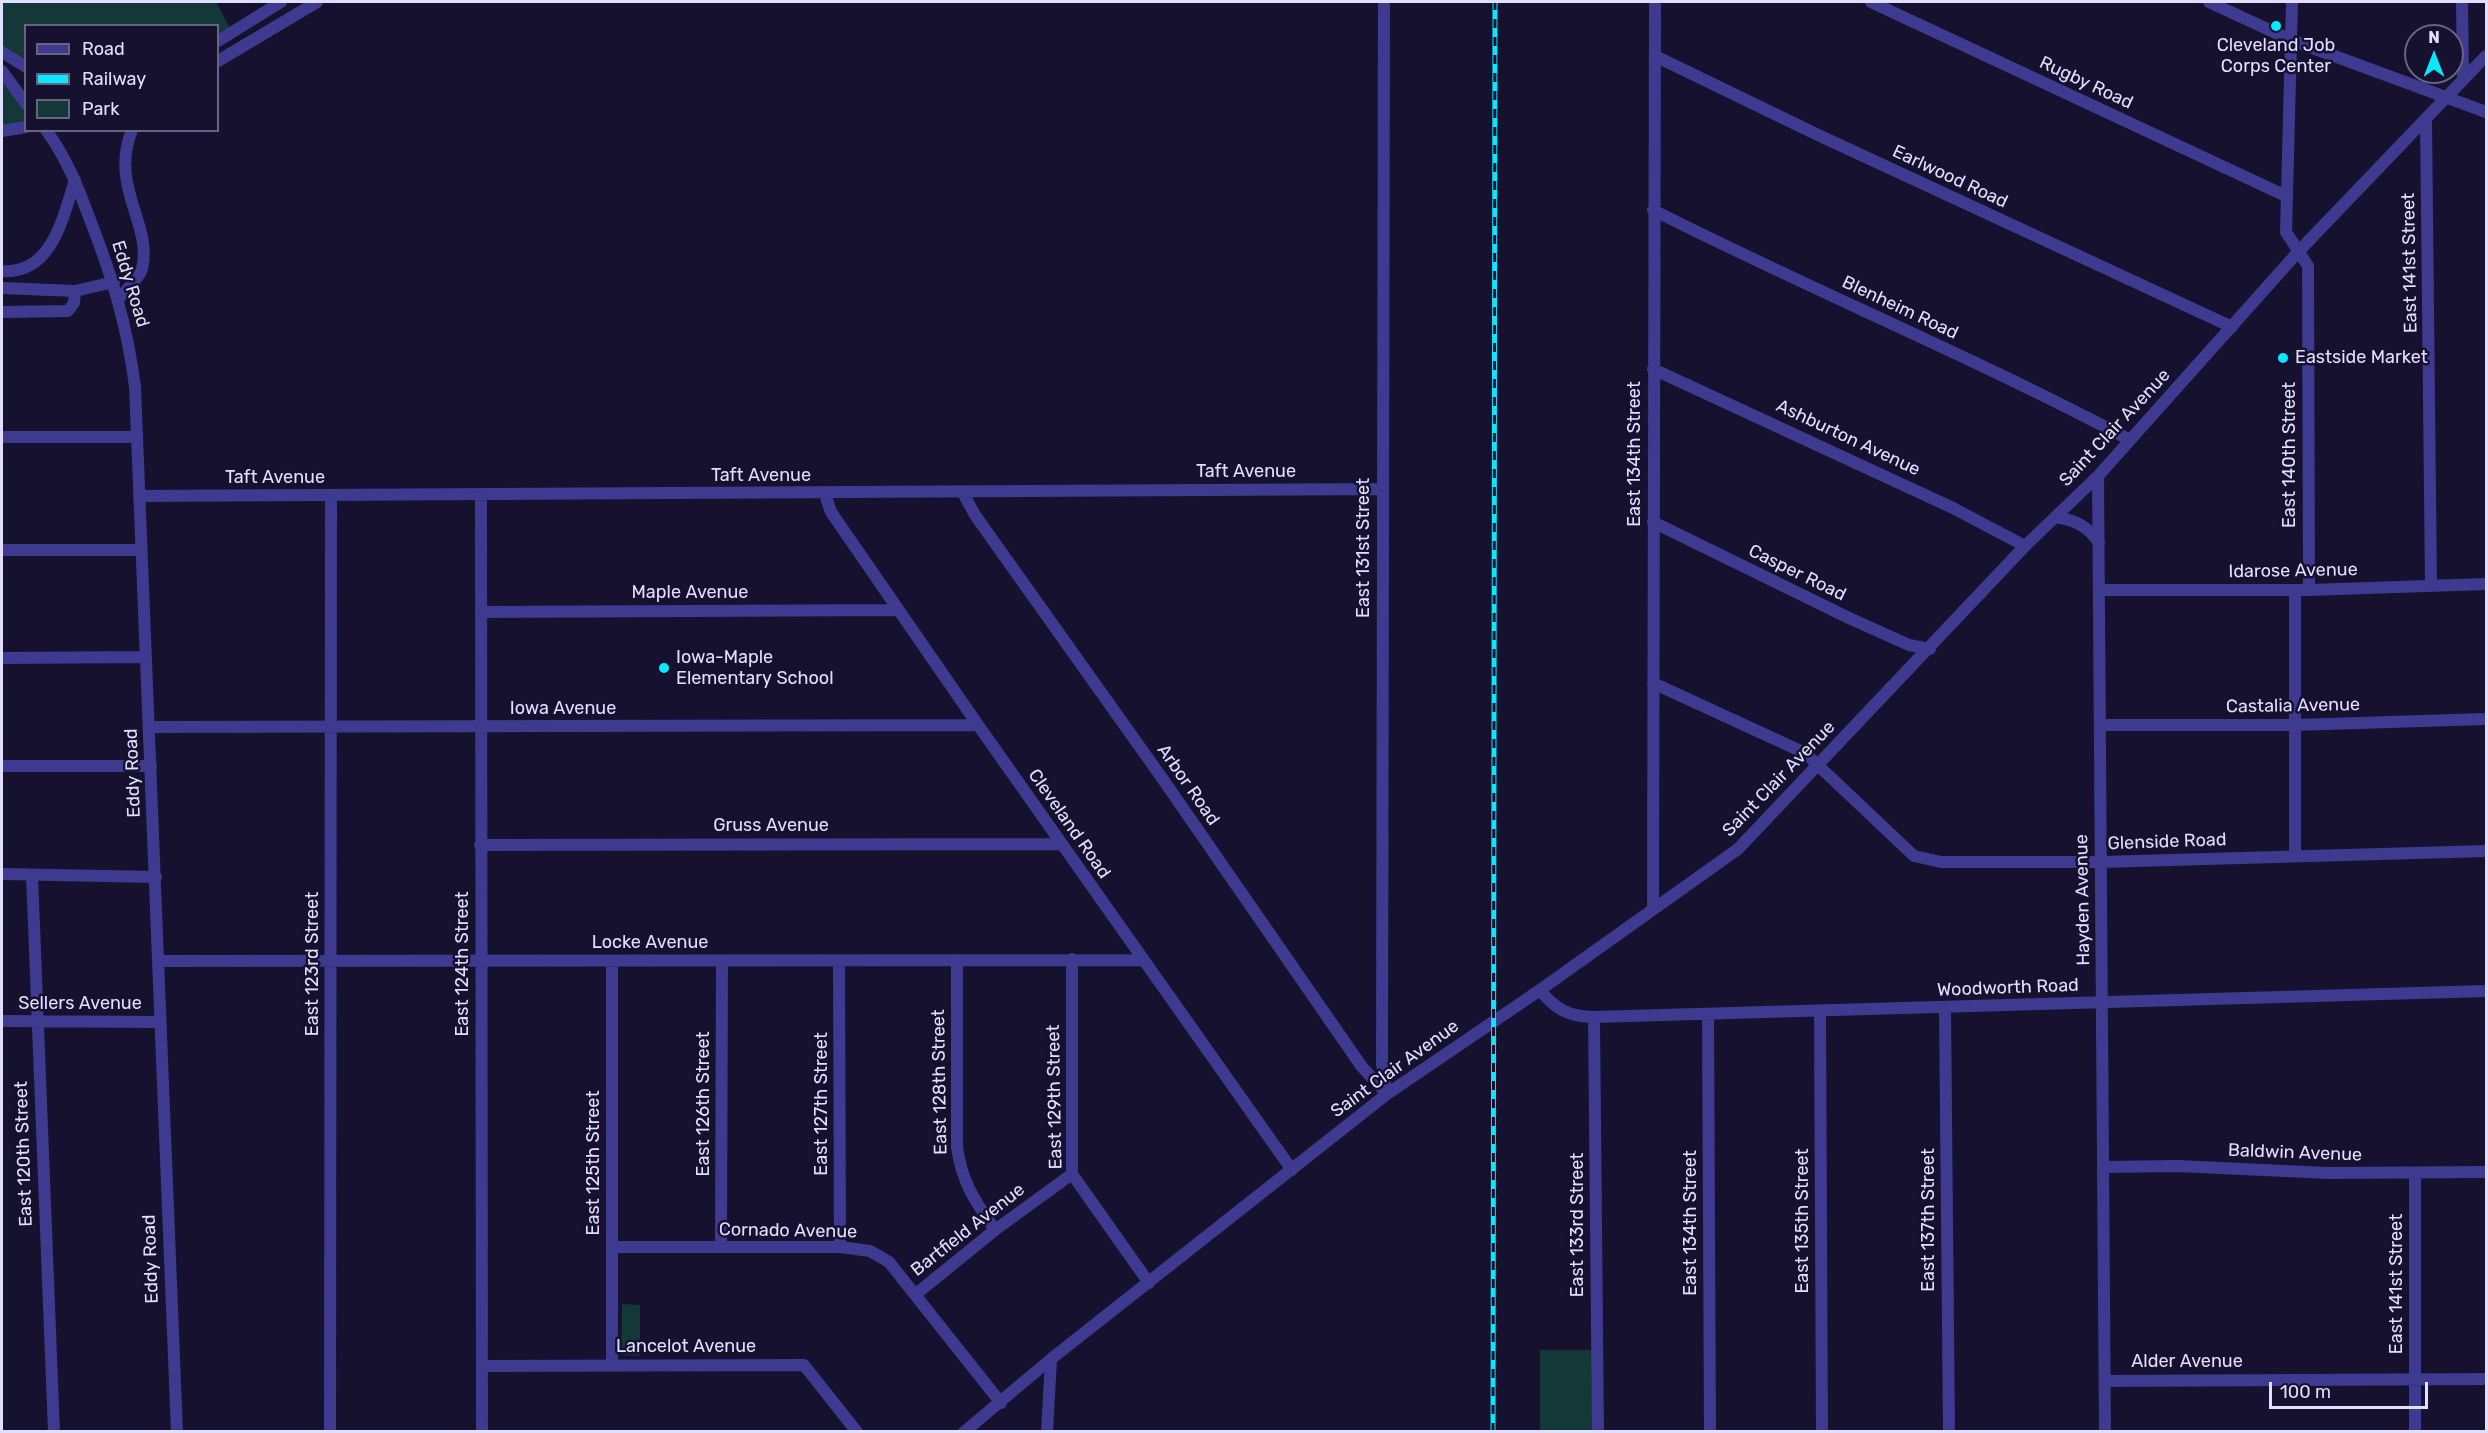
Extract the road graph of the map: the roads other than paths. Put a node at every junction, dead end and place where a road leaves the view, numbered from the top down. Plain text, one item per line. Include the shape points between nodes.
1 (280, 2) edge
2 (317, 2) edge
3 (1384, 2) edge
4 (1655, 2) edge
5 (1871, 2) edge
6 (2209, 2) edge
7 (2292, 2) edge
8 (2462, 2) edge
9 (2462, 24) edge
10 (219, 39) edge
11 (2291, 40) junction
12 (2, 52) edge
13 (1655, 56) junction
14 (2487, 56) edge
15 (219, 60) edge
16 (24, 66) edge
17 (2, 71) edge
18 (2464, 78) edge
19 (2459, 84) edge
20 (2447, 98) junction
21 (24, 103) edge
22 (2487, 112) edge
23 (2426, 120) junction
24 (24, 127) edge
25 (2, 131) edge
26 (132, 132) edge
27 (49, 135) edge
28 (75, 180) junction
29 (2286, 196) junction
30 (1653, 210) junction
31 (2298, 252) junction
32 (2, 271) edge
33 (114, 282) junction
34 (2, 288) edge
35 (75, 291) junction
36 (118, 298) junction
37 (2, 312) edge
38 (2232, 327) junction
39 (1653, 369) junction
40 (2, 437) edge
41 (137, 437) junction
42 (2130, 440) junction
43 (2098, 476) junction
44 (1382, 489) junction
45 (963, 493) junction
46 (825, 494) junction
47 (139, 496) junction
48 (332, 496) junction
49 (481, 496) junction
50 (2055, 517) junction
51 (1653, 522) junction
52 (2099, 543) junction
53 (2025, 546) junction
54 (2, 550) edge
55 (141, 550) junction
56 (2487, 584) edge
57 (2431, 586) junction
58 (2100, 590) junction
59 (2295, 590) junction
60 (2309, 590) junction
61 (898, 610) junction
62 (481, 612) junction
63 (1930, 649) junction
64 (146, 657) junction
65 (2, 658) edge
66 (1653, 683) junction
67 (2487, 719) edge
68 (978, 725) junction
69 (2101, 725) junction
70 (2295, 725) junction
71 (149, 727) junction
72 (480, 727) junction
73 (331, 728) junction
74 (1818, 764) junction
75 (2, 766) edge
76 (151, 766) junction
77 (1061, 844) junction
78 (480, 845) junction
79 (2487, 851) edge
80 (2295, 856) junction
81 (2101, 862) junction
82 (2, 874) edge
83 (32, 875) junction
84 (156, 877) junction
85 (1653, 907) junction
86 (957, 960) junction
87 (1072, 960) junction
88 (1143, 960) junction
89 (158, 961) junction
90 (331, 961) junction
91 (612, 961) junction
92 (722, 961) junction
93 (839, 961) junction
94 (480, 962) junction
95 (1540, 990) junction
96 (2487, 991) edge
97 (2103, 1004) junction
98 (1946, 1008) junction
99 (1820, 1011) junction
100 (1708, 1014) junction
101 (1594, 1017) junction
102 (2, 1021) edge
103 (37, 1021) junction
104 (159, 1022) junction
105 (1387, 1094) junction
106 (2103, 1167) junction
107 (1292, 1170) junction
108 (2487, 1172) edge
109 (2415, 1173) junction
110 (1072, 1174) junction
111 (996, 1230) junction
112 (840, 1246) junction
113 (612, 1247) junction
114 (721, 1247) junction
115 (1149, 1282) junction
116 (916, 1294) junction
117 (1051, 1359) junction
118 (612, 1365) junction
119 (482, 1366) junction
120 (2415, 1379) junction
121 (2487, 1379) edge
122 (2104, 1380) junction
123 (1000, 1403) junction
124 (54, 1431) edge
125 (177, 1431) edge
126 (330, 1431) edge
127 (482, 1431) edge
128 (857, 1431) edge
129 (964, 1431) edge
130 (1047, 1431) edge
131 (1598, 1431) edge
132 (1710, 1431) edge
133 (1822, 1431) edge
134 (1949, 1431) edge
135 (2105, 1431) edge
136 (2415, 1431) edge

1 - 10 street
2 - 15 street
3 - 44 street, East 131st Street
4 - 13 street, East 134th Street
5 - 29 street, Rugby Road
6 - 11 street
7 - 11 street, East 140th Street
8 - 9 street
11 - 20 street
11 - 29 street, East 140th Street
12 - 16 street
13 - 30 street, East 134th Street
13 - 38 street, Earlwood Road
14 - 18 street, Saint Clair Avenue
17 - 21 street
19 - 20 street, Saint Clair Avenue
20 - 22 street
20 - 23 street, Saint Clair Avenue
23 - 31 street, Saint Clair Avenue
23 - 57 street, East 141st Street
24 - 25 street
26 - 36 street via 125,179 142,241 142,270
27 - 28 street, Eddy Road
28 - 32 street via 57,237 41,258 9,272
28 - 33 street, Eddy Road
29 - 31 street, East 140th Street via 2286,232
30 - 39 street, East 134th Street
30 - 42 street, Blenheim Road via 2053,399
31 - 38 street, Saint Clair Avenue
31 - 60 street, East 140th Street via 2307,266
33 - 35 street
33 - 36 street, Eddy Road
34 - 35 street
35 - 37 street via 68,312
36 - 41 street, Eddy Road via 130,352
38 - 42 street, Saint Clair Avenue
39 - 51 street, East 134th Street
39 - 53 street, Ashburton Avenue via 1953,508
40 - 41 street
41 - 47 street, Eddy Road
42 - 43 street, Saint Clair Avenue
43 - 50 street, Saint Clair Avenue
43 - 52 street, Hayden Avenue
44 - 45 street, Taft Avenue
44 - 105 street, East 131st Street via 1382,1064
45 - 46 street, Taft Avenue
45 - 105 street, Arbor Road via 1360,1065
46 - 49 street, Taft Avenue
46 - 61 street, Cleveland Road via 831,512
47 - 48 street, Taft Avenue
47 - 55 street, Eddy Road
48 - 49 street, Taft Avenue
48 - 73 street, East 123rd Street
49 - 62 street, East 124th Street
50 - 52 street via 2070,518 2086,527
50 - 53 street, Saint Clair Avenue
51 - 63 street, Casper Road via 1849,618 1909,645
51 - 66 street, East 134th Street
52 - 58 street, Hayden Avenue
53 - 63 street, Saint Clair Avenue
54 - 55 street
55 - 64 street, Eddy Road
56 - 57 street, Idarose Avenue
57 - 60 street, Idarose Avenue
58 - 59 street, Idarose Avenue
58 - 69 street, Hayden Avenue
59 - 60 street, Idarose Avenue
59 - 70 street
61 - 62 street, Maple Avenue
61 - 68 street, Cleveland Road
62 - 72 street, East 124th Street
63 - 74 street, Saint Clair Avenue
64 - 65 street
64 - 71 street, Eddy Road
66 - 74 street, Glenside Road via 1805,753
66 - 85 street, East 134th Street
67 - 70 street, Castalia Avenue
68 - 72 street, Iowa Avenue
68 - 77 street, Cleveland Road
69 - 70 street, Castalia Avenue
69 - 81 street, Hayden Avenue
70 - 80 street
71 - 73 street, Iowa Avenue
71 - 76 street, Eddy Road
72 - 73 street, Iowa Avenue
72 - 78 street, East 124th Street
73 - 90 street, East 123rd Street
74 - 81 street, Glenside Road via 1914,856 1941,862
74 - 85 street, Saint Clair Avenue via 1738,849
75 - 76 street
76 - 84 street, Eddy Road
77 - 78 street, Gruss Avenue
77 - 88 street, Cleveland Road
78 - 94 street, East 124th Street
79 - 80 street, Glenside Road
80 - 81 street, Glenside Road
81 - 97 street, Hayden Avenue
82 - 83 street
83 - 84 street
83 - 103 street, East 120th Street
84 - 89 street, Eddy Road
85 - 95 street, Saint Clair Avenue
86 - 87 street, Locke Avenue
86 - 93 street, Locke Avenue
86 - 111 street, East 128th Street via 957,1147 961,1172 971,1195
87 - 88 street, Locke Avenue
87 - 110 street, East 129th Street
88 - 107 street, Cleveland Road
89 - 90 street, Locke Avenue
89 - 104 street, Eddy Road
90 - 94 street, Locke Avenue
90 - 126 street, East 123rd Street
91 - 92 street, Locke Avenue
91 - 94 street, Locke Avenue
91 - 113 street, East 125th Street
92 - 93 street, Locke Avenue
92 - 114 street, East 126th Street
93 - 112 street, East 127th Street
94 - 119 street, East 124th Street
95 - 101 street, Woodworth Road via 1571,1016
95 - 105 street, Saint Clair Avenue
96 - 97 street, Woodworth Road
97 - 98 street, Woodworth Road
97 - 106 street, Hayden Avenue
98 - 99 street, Woodworth Road
98 - 134 street, East 137th Street
99 - 100 street, Woodworth Road
99 - 133 street, East 135th Street
100 - 101 street, Woodworth Road
100 - 132 street, East 134th Street
101 - 131 street, East 133rd Street
102 - 103 street, Sellers Avenue
103 - 104 street, Sellers Avenue
103 - 124 street, East 120th Street
104 - 125 street, Eddy Road
105 - 107 street, Saint Clair Avenue
106 - 109 street, Baldwin Avenue
106 - 122 street, Hayden Avenue
107 - 115 street, Saint Clair Avenue
108 - 109 street, Baldwin Avenue
109 - 120 street, East 141st Street
110 - 111 street, Bartfield Avenue
110 - 115 street, East 129th Street
111 - 116 street, Bartfield Avenue
112 - 114 street, Cornado Avenue
112 - 116 street, Cornado Avenue via 870,1251 889,1262
113 - 114 street, Cornado Avenue
113 - 118 street, East 125th Street
115 - 117 street, Saint Clair Avenue
116 - 123 street, Cornado Avenue
117 - 123 street, Saint Clair Avenue
117 - 130 street
118 - 119 street, Lancelot Avenue
118 - 128 street, Lancelot Avenue via 804,1365
119 - 127 street, East 124th Street
120 - 121 street, Alder Avenue
120 - 122 street, Alder Avenue
120 - 136 street, East 141st Street
122 - 135 street, Hayden Avenue
123 - 129 street, Saint Clair Avenue

